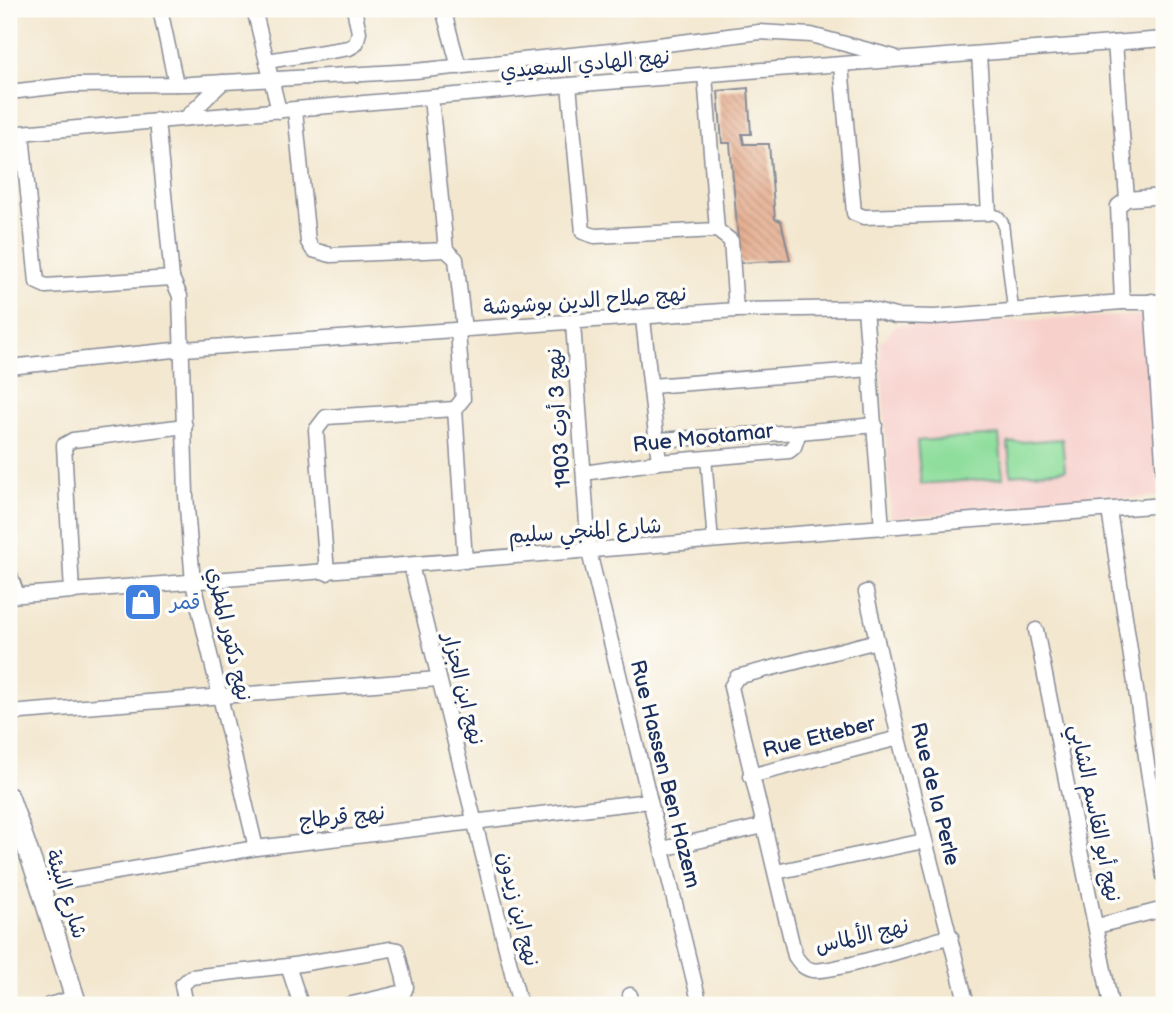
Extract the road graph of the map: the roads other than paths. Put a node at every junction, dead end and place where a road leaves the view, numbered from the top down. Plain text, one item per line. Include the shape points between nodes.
1 (160, 9) edge
2 (254, 9) edge
3 (354, 9) edge
4 (443, 9) edge
5 (1164, 39) edge
6 (1115, 43) junction
7 (979, 54) junction
8 (904, 60) junction
9 (267, 61) junction
10 (841, 65) junction
11 (459, 67) junction
12 (705, 75) junction
13 (271, 79) junction
14 (223, 82) junction
15 (176, 84) junction
16 (569, 85) junction
17 (9, 92) edge
18 (431, 97) junction
19 (295, 110) junction
20 (279, 111) junction
21 (187, 117) junction
22 (157, 120) junction
23 (15, 134) edge
24 (1164, 196) edge
25 (1127, 199) junction
26 (989, 214) junction
27 (718, 230) junction
28 (446, 250) junction
29 (172, 278) junction
30 (1122, 302) junction
31 (1158, 302) edge
32 (865, 308) junction
33 (1013, 309) junction
34 (736, 310) junction
35 (643, 319) junction
36 (573, 323) junction
37 (461, 330) junction
38 (184, 349) junction
39 (9, 367) edge
40 (871, 369) junction
41 (651, 386) junction
42 (455, 409) junction
43 (875, 425) junction
44 (185, 426) junction
45 (799, 432) junction
46 (657, 440) junction
47 (706, 457) junction
48 (659, 461) junction
49 (584, 473) junction
50 (1164, 475) edge
51 (1164, 505) edge
52 (1109, 509) junction
53 (882, 528) junction
54 (713, 542) junction
55 (589, 552) junction
56 (465, 561) junction
57 (411, 565) junction
58 (9, 572) edge
59 (327, 573) junction
60 (193, 583) junction
61 (72, 592) junction
62 (866, 592) dead end
63 (13, 596) edge
64 (1036, 630) dead end
65 (877, 641) junction
66 (438, 679) junction
67 (221, 696) junction
68 (9, 713) edge
69 (899, 738) junction
70 (750, 776) junction
71 (9, 797) edge
72 (649, 801) junction
73 (474, 823) junction
74 (764, 826) junction
75 (924, 841) junction
76 (256, 848) junction
77 (662, 849) junction
78 (776, 872) junction
79 (1164, 877) edge
80 (40, 884) junction
81 (1164, 909) edge
82 (1097, 926) junction
83 (951, 936) junction
84 (288, 966) junction
85 (76, 1002) edge
86 (49, 1005) edge
87 (186, 1005) edge
88 (301, 1005) edge
89 (348, 1005) edge
90 (520, 1005) edge
91 (700, 1005) edge
92 (967, 1005) edge
93 (1111, 1005) edge

1 - 15 street
2 - 9 street
3 - 9 street via 359,32 356,44
4 - 11 street
5 - 6 street, نهج الهادي السعيدي
6 - 7 street, نهج الهادي السعيدي
6 - 25 street
7 - 8 street, نهج الهادي السعيدي
7 - 26 street
8 - 10 street, نهج الهادي السعيدي
8 - 11 street via 811,35 759,32
9 - 13 street
10 - 12 street, نهج الهادي السعيدي
10 - 26 street via 854,213 864,217
11 - 13 street
12 - 16 street, نهج الهادي السعيدي
12 - 27 street
13 - 14 street
13 - 20 street
14 - 15 street
14 - 21 street
15 - 17 street via 71,85
16 - 18 street, نهج الهادي السعيدي
16 - 27 street via 583,232 595,236
18 - 19 street, نهج الهادي السعيدي
18 - 28 street
19 - 20 street, نهج الهادي السعيدي
19 - 28 street via 308,243 313,250 331,255
20 - 21 street, نهج الهادي السعيدي
21 - 22 street, نهج الهادي السعيدي
22 - 23 street, نهج الهادي السعيدي
22 - 29 street, نهج دكتور المطري
23 - 29 street via 37,282 46,286
24 - 25 street
25 - 30 street via 1116,213
26 - 33 street via 1003,223
27 - 34 street via 731,241
28 - 37 street via 456,259
29 - 38 street, نهج دكتور المطري via 180,296
30 - 31 street, نهج صلاح الدين بوشوشة
30 - 33 street, نهج صلاح الدين بوشوشة
31 - 50 street
32 - 33 street, نهج صلاح الدين بوشوشة via 895,316 934,317
32 - 34 street, نهج صلاح الدين بوشوشة
32 - 40 street
34 - 35 street, نهج صلاح الدين بوشوشة
35 - 36 street, نهج صلاح الدين بوشوشة
35 - 41 street
36 - 37 street, نهج صلاح الدين بوشوشة
36 - 49 street, نهج 3 أوت 1903
37 - 38 street, نهج صلاح الدين بوشوشة
37 - 42 street via 463,399
38 - 39 street, نهج صلاح الدين بوشوشة
38 - 44 street, نهج دكتور المطري
40 - 41 street
40 - 43 street
41 - 46 street
42 - 56 street
42 - 59 street via 321,420 316,430
43 - 45 street
43 - 53 street
44 - 60 street, نهج دكتور المطري
44 - 61 street via 64,445
45 - 46 street, Rue Mootamar
45 - 47 street, Rue Mootamar via 789,451
46 - 48 street
47 - 48 street, Rue Mootamar
47 - 54 street
48 - 49 street, Rue Mootamar
49 - 55 street, نهج 3 أوت 1903
51 - 52 street, شارع المنجي سليم
52 - 53 street, شارع المنجي سليم
52 - 79 street
53 - 54 street, شارع المنجي سليم
54 - 55 street, شارع المنجي سليم
55 - 56 street, شارع المنجي سليم
55 - 72 street, Rue Hassen Ben Hazem
56 - 57 street, شارع المنجي سليم
57 - 59 street, شارع المنجي سليم
57 - 66 street, نهج ابن الجزار
58 - 63 street
59 - 60 street, شارع المنجي سليم
60 - 61 street, شارع المنجي سليم
60 - 67 street, نهج دكتور المطري
61 - 63 street, شارع المنجي سليم
62 - 65 street, Rue de la Perle
64 - 82 street, نهج أبو القاسم الشابي
65 - 69 street, Rue de la Perle
65 - 70 street, نهج الألماس via 737,677 732,687
66 - 67 street
66 - 73 street, نهج ابن الجزار
67 - 68 street
67 - 76 street, نهج دكتور المطري
69 - 70 street, Rue Etteber
69 - 75 street, Rue de la Perle
70 - 74 street, نهج الألماس
71 - 80 main road, شارع البيئة
72 - 73 street, نهج قرطاج
72 - 77 street, Rue Hassen Ben Hazem
73 - 76 street, نهج قرطاج
73 - 90 street, نهج ابن زيدون
74 - 77 street
74 - 78 street, نهج الألماس
75 - 78 street
75 - 83 street, Rue de la Perle
76 - 80 street, نهج قرطاج
77 - 91 street, Rue Hassen Ben Hazem
78 - 83 street, نهج الألماس via 795,956 811,970 836,968
80 - 85 main road, شارع البيئة
81 - 82 street
82 - 93 street, نهج أبو القاسم الشابي
83 - 92 street, Rue de la Perle
84 - 87 street via 191,977 182,985
84 - 88 street
84 - 89 street via 391,948 399,952 404,992
85 - 86 street

